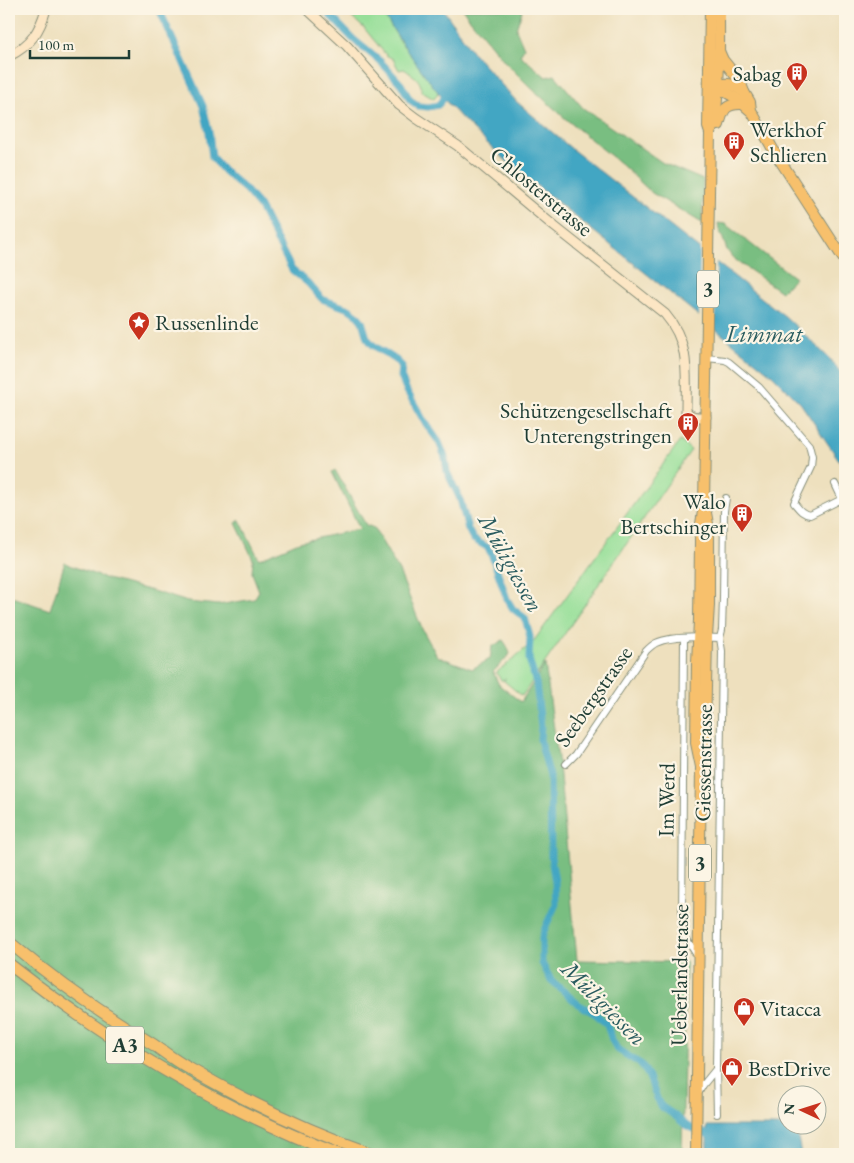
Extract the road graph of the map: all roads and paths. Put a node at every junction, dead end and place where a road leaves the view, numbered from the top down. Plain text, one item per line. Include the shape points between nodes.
1 (46, 9) edge
2 (307, 9) edge
3 (710, 9) edge
4 (719, 9) edge
5 (719, 50) junction
6 (9, 56) edge
7 (709, 69) junction
8 (718, 85) junction
9 (708, 92) junction
10 (744, 92) junction
11 (743, 104) junction
12 (752, 112) junction
13 (710, 133) junction
14 (845, 261) edge
15 (707, 358) junction
16 (706, 417) junction
17 (835, 484) dead end
18 (726, 498) dead end
19 (702, 637) junction
20 (684, 638) junction
21 (720, 638) junction
22 (566, 764) dead end
23 (9, 942) edge
24 (9, 949) edge
25 (698, 958) junction
26 (9, 964) edge
27 (183, 1064) junction
28 (716, 1069) junction
29 (697, 1095) junction
30 (717, 1114) dead end
31 (696, 1149) edge
32 (338, 1154) edge
33 (373, 1154) edge

1 - 6 street via 29,42
2 - 16 street, Chlosterstrasse via 347,46 399,105 458,146 665,314 673,323 684,348 686,411 692,417
3 - 7 main road
4 - 5 main road, Ueberlandstrasse
5 - 8 main road, Ueberlandstrasse
5 - 10 main road
7 - 8 main road
7 - 9 main road, 3
8 - 9 main road
8 - 10 main road via 727,83
8 - 11 main road
8 - 13 main road, Ueberlandstrasse / 3 via 714,125
9 - 13 main road, Ueberlandstrasse / 3
10 - 12 main road
11 - 12 main road
11 - 13 main road via 728,106 719,125
12 - 14 main road
13 - 15 main road, Ueberlandstrasse / 3
15 - 16 main road, Ueberlandstrasse / 3
15 - 17 street via 725,360 742,372 809,445 811,467 794,503 804,514 810,515 842,499
16 - 19 main road, Ueberlandstrasse / 3 via 700,536
18 - 21 street, Giessenstrasse
19 - 20 street, Seebergstrasse
19 - 21 street
19 - 25 main road, Ueberlandstrasse / 3 via 705,738 701,767
20 - 22 street, Seebergstrasse via 656,643 646,651
20 - 25 street, Im Werd via 682,925 684,935
21 - 28 street, Giessenstrasse
23 - 27 highway via 97,1008
24 - 27 highway, A3 via 131,1036 169,1060
25 - 29 main road, Ueberlandstrasse / 3
26 - 32 highway, A3 via 105,1032 172,1074 248,1115
27 - 33 highway, A3 via 276,1114
28 - 29 street
28 - 30 street, Giessenstrasse
29 - 31 main road, Ueberlandstrasse / 3

